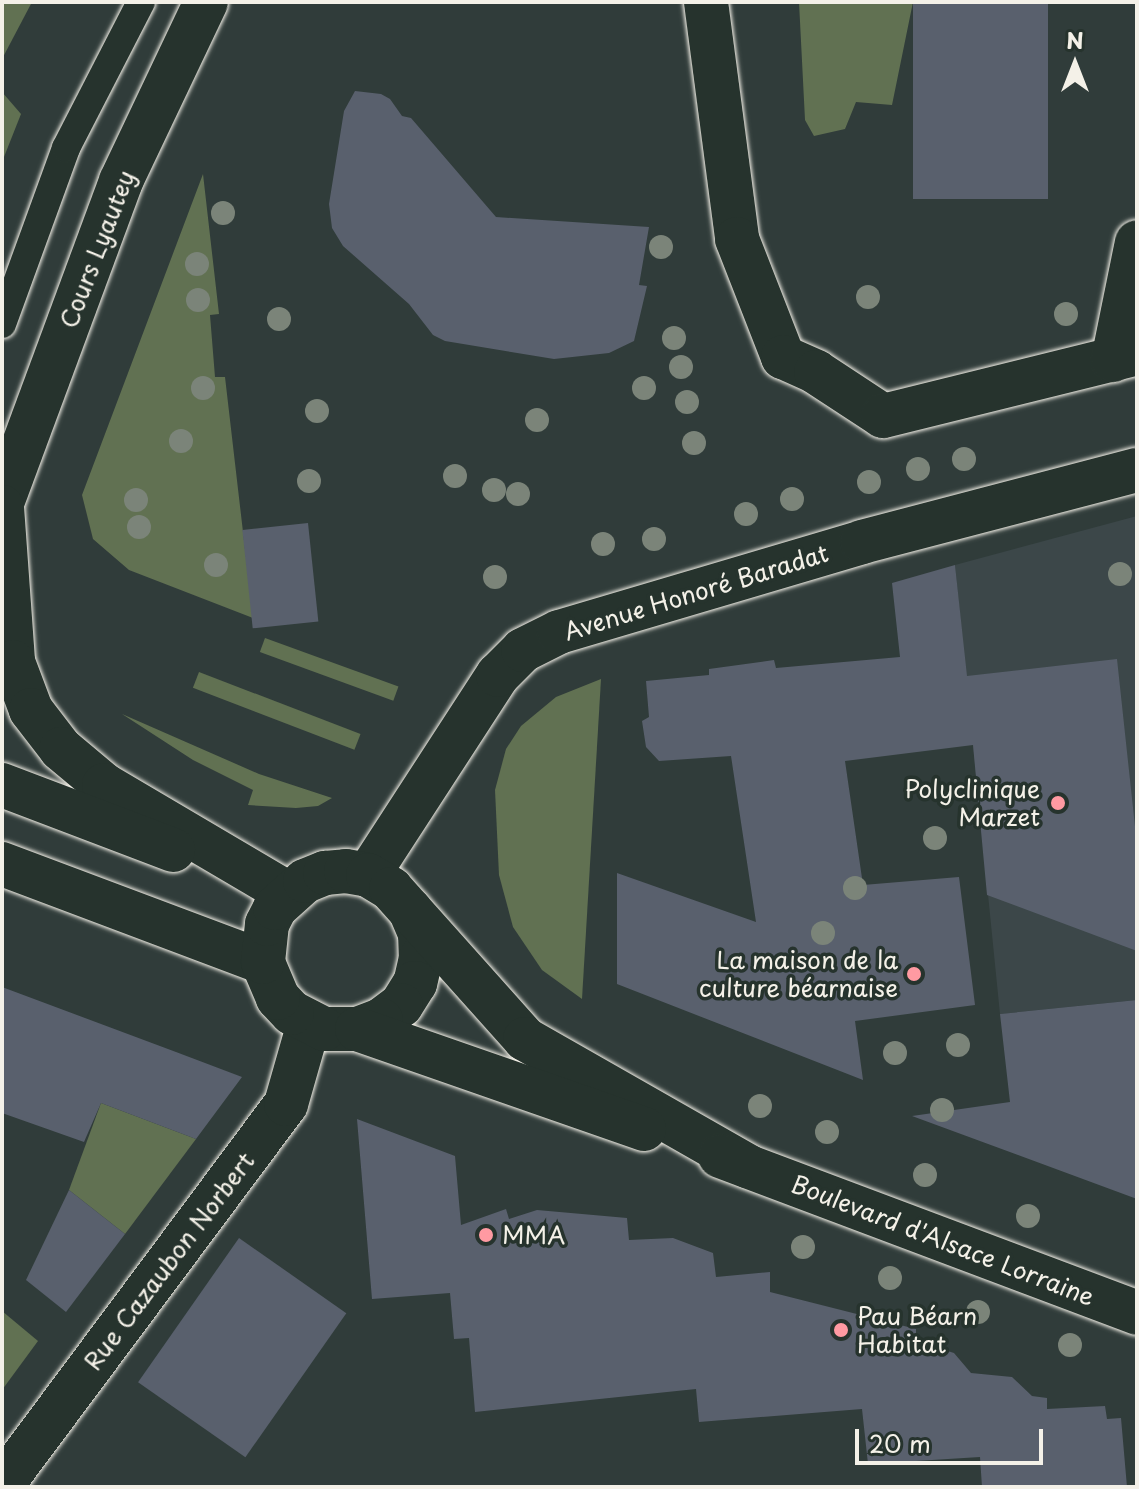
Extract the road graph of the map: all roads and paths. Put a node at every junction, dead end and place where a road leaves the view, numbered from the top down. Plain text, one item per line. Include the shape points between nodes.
1 (141, 2) edge
2 (206, 2) edge
3 (706, 2) edge
4 (1137, 242) edge
5 (2, 324) edge
6 (1125, 356) edge
7 (1137, 470) edge
8 (2, 505) edge
9 (2, 785) edge
10 (2, 864) edge
11 (368, 875) junction
12 (287, 893) junction
13 (410, 910) junction
14 (263, 962) junction
15 (309, 1023) junction
16 (357, 1029) junction
17 (748, 1166) junction
18 (1137, 1313) edge
19 (2, 1485) edge

1 - 5 lane via 66,148
2 - 8 main road, Cours Lyautey via 121,181
3 - 6 main road via 737,239 783,357 883,416
4 - 6 main road
7 - 11 main road, Avenue Honoré Baradat via 862,542 547,638 523,650 498,675
8 - 12 main road via 13,662 31,710 61,749 104,785
9 - 12 main road
10 - 14 main road
11 - 12 main road via 325,873
11 - 13 main road, Boulevard d'Alsace Lorraine
12 - 14 main road via 267,924
13 - 16 main road via 420,933 415,983 401,1005
13 - 17 main road, Boulevard d'Alsace Lorraine via 525,1039
14 - 15 main road, Boulevard d'Alsace Lorraine via 278,998
15 - 16 main road, Boulevard d'Alsace Lorraine
15 - 19 main road, Rue Cazaubon Norbert via 286,1104
16 - 17 main road, Boulevard d'Alsace Lorraine
17 - 18 main road, Boulevard d'Alsace Lorraine

